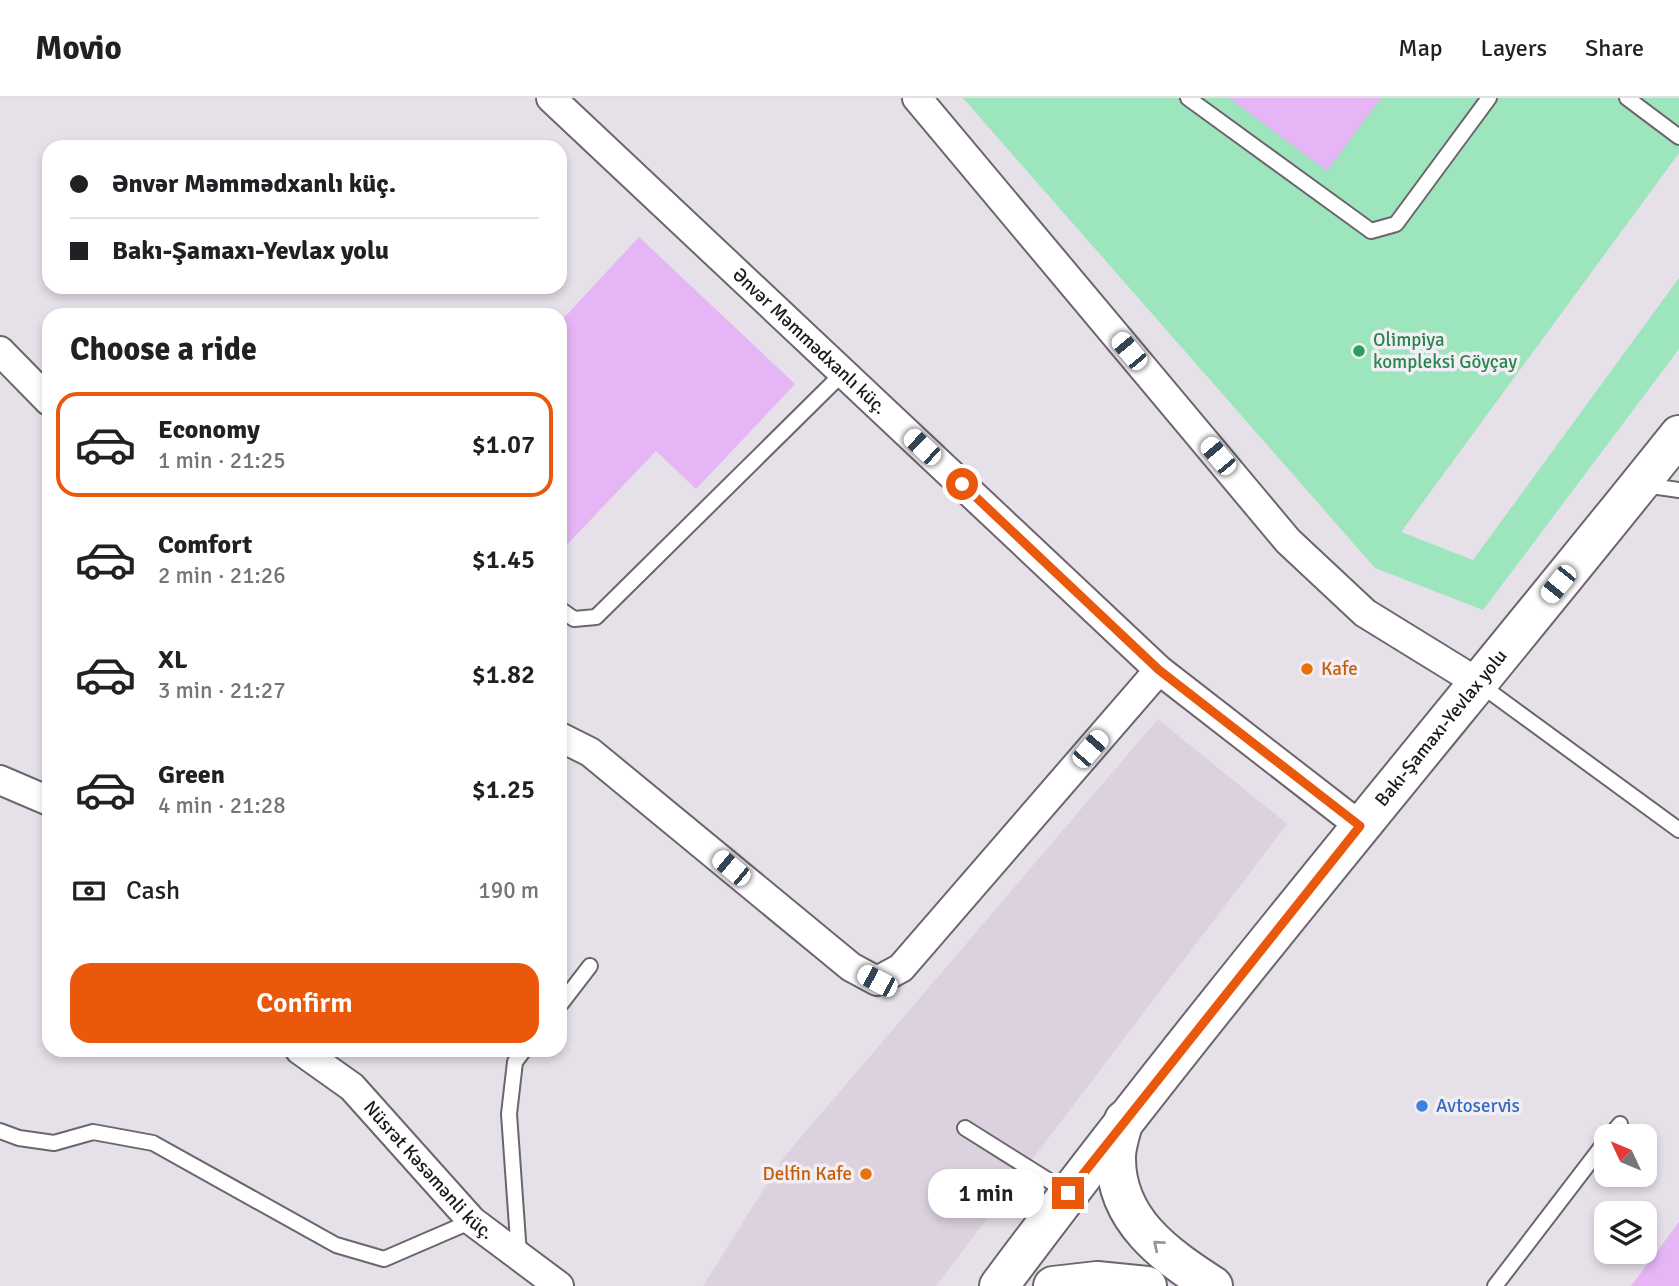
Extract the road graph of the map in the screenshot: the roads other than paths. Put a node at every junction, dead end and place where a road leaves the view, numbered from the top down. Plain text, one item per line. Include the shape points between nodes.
1 (551, 98) edge
2 (917, 98) edge
3 (1188, 98) edge
4 (1489, 98) edge
5 (1626, 98) edge
6 (1679, 137) edge
7 (0, 351) edge
8 (843, 373) junction
9 (42, 394) edge
10 (1679, 435) edge
11 (1639, 485) junction
12 (1679, 490) edge
13 (567, 614) edge
14 (1159, 670) junction
15 (1477, 682) junction
16 (567, 740) edge
17 (0, 780) edge
18 (42, 798) edge
19 (1360, 826) junction
20 (1679, 830) edge
21 (590, 966) dead end
22 (567, 995) edge
23 (310, 1057) edge
24 (519, 1057) edge
25 (1124, 1120) junction
26 (965, 1128) dead end
27 (0, 1131) edge
28 (1594, 1157) edge
29 (1068, 1193) junction
30 (472, 1221) junction
31 (519, 1257) junction
32 (559, 1286) edge
33 (999, 1286) edge
34 (1053, 1286) edge
35 (1147, 1286) edge
36 (1213, 1286) edge
37 (1495, 1286) edge

1 - 8 street, Ənvər Məmmədxanlı küç.
2 - 15 street via 1288,541 1365,613
3 - 4 lane via 1371,231 1396,224
5 - 6 lane
7 - 9 street
8 - 13 lane via 596,617 574,619
8 - 14 street, Ənvər Məmmədxanlı küç.
10 - 11 main road, Bakı-Şamaxı-Yevlax yolu
11 - 12 lane
11 - 15 main road, Bakı-Şamaxı-Yevlax yolu
14 - 16 street via 901,968 877,981 851,967 590,752
14 - 19 street, Ənvər Məmmədxanlı küç.
15 - 19 main road, Bakı-Şamaxı-Yevlax yolu
15 - 20 lane
17 - 18 street
19 - 25 main road, Bakı-Şamaxı-Yevlax yolu
21 - 22 lane
23 - 30 street, Nüsrət Kəsəmənli küç. via 352,1087
24 - 31 lane via 509,1114
25 - 29 main road, Bakı-Şamaxı-Yevlax yolu
36 -> 25 main road via 1150,1240 1128,1211 1115,1155
26 - 29 lane
27 - 30 lane via 54,1143 93,1132 153,1143 336,1245 384,1259
28 - 37 lane
29 - 33 main road, Bakı-Şamaxı-Yevlax yolu
30 - 31 street, Nüsrət Kəsəmənli küç.
31 - 32 street, Nüsrət Kəsəmənli küç.
34 - 35 main road via 1097,1281

